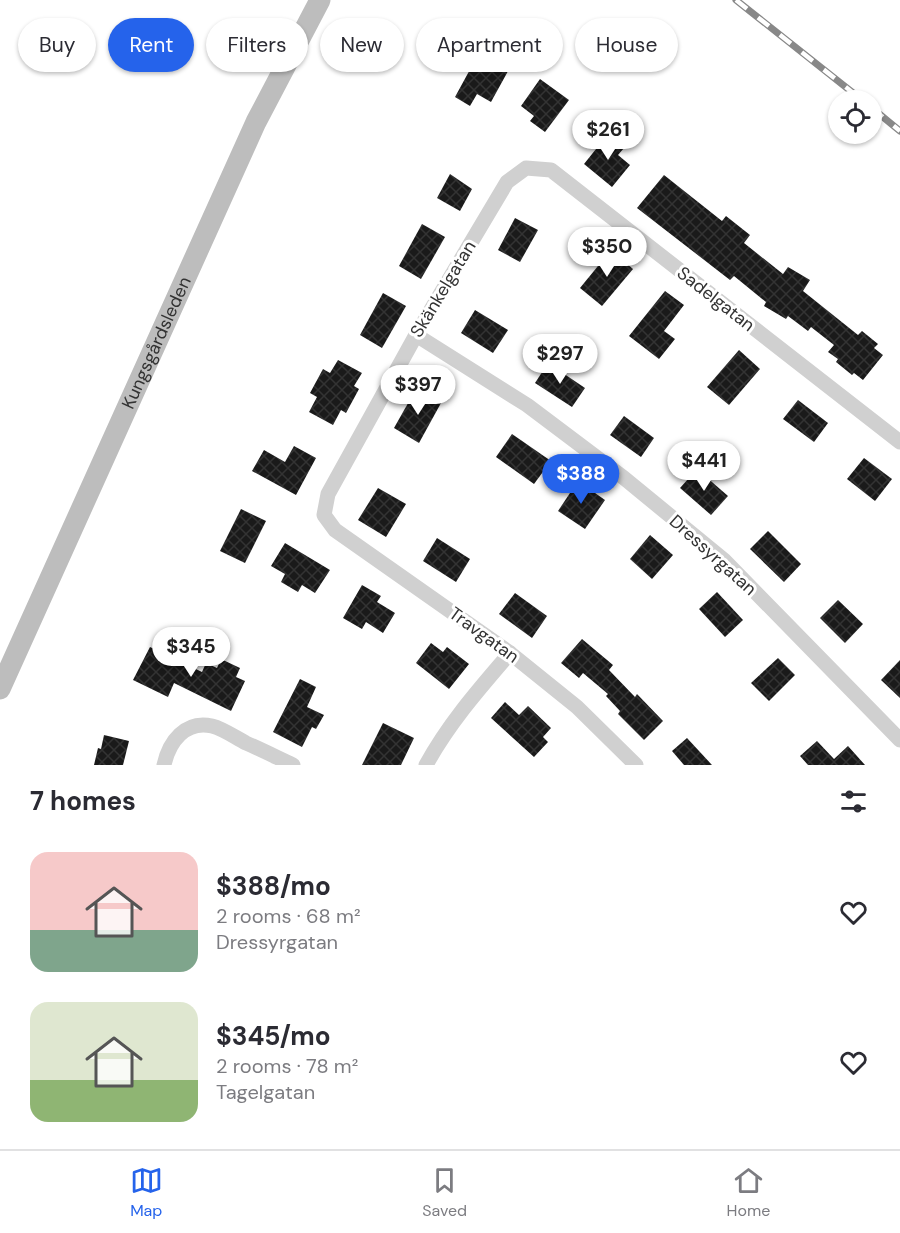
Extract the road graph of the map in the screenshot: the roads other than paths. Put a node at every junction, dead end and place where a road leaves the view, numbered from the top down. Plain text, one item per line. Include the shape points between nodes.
1 (320, 0) edge
2 (526, 168) joint
3 (416, 334) junction
4 (900, 442) edge
5 (324, 515) joint
6 (510, 653) junction
7 (0, 689) edge
8 (900, 740) edge
9 (164, 765) edge
10 (293, 765) edge
11 (426, 765) edge
12 (636, 765) edge

1 - 7 main road, Kungsgårdsleden via 256,122
2 - 3 street, Skänkelgatan via 507,182
2 - 4 street, Sadelgatan via 551,170
3 - 5 street, Skänkelgatan via 328,494
3 - 8 street, Dressyrgatan via 527,405 724,560
5 - 6 street, Travgatan via 335,530
6 - 11 street via 464,706
6 - 12 street, Travgatan via 577,707
9 - 10 street via 167,750 175,739 195,726 212,726

